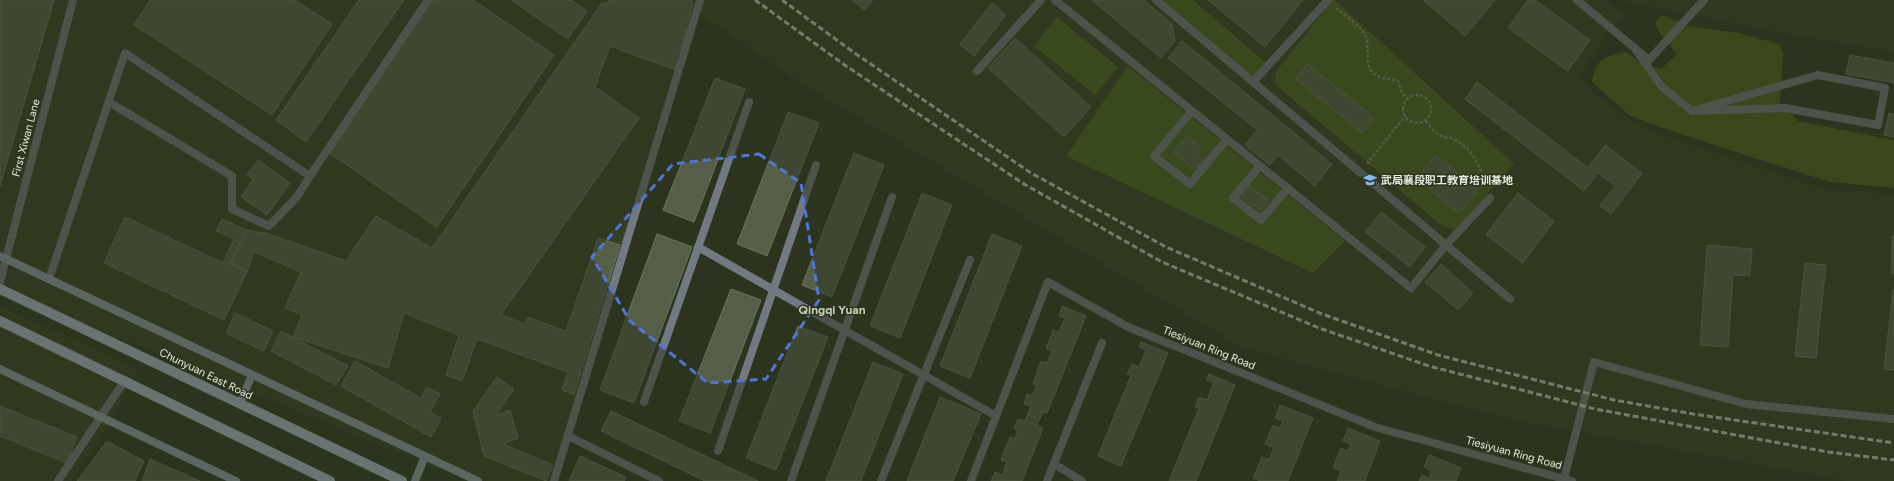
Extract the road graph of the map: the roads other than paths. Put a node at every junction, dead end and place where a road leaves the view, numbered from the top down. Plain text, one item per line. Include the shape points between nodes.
1 (73, 0) edge
2 (428, 0) edge
3 (700, 0) edge
4 (1041, 0) edge
5 (1055, 0) edge
6 (1156, 0) edge
7 (1328, 0) edge
8 (1577, 0) edge
9 (1704, 0) edge
10 (1634, 47) junction
11 (977, 71) dead end
12 (1253, 82) junction
13 (109, 102) junction
14 (749, 102) dead end
15 (1192, 111) junction
16 (1692, 111) junction
17 (1227, 139) junction
18 (816, 165) dead end
19 (1260, 166) junction
20 (310, 176) junction
21 (1288, 188) junction
22 (892, 197) dead end
23 (1490, 198) road end
24 (1446, 245) junction
25 (698, 247) junction
26 (3, 258) edge
27 (970, 260) dead end
28 (50, 279) junction
29 (0, 282) edge
30 (0, 289) edge
31 (774, 290) junction
32 (1510, 299) dead end
33 (0, 320) edge
34 (845, 330) junction
35 (1102, 343) dead end
36 (0, 369) edge
37 (252, 375) junction
38 (924, 375) junction
39 (125, 380) junction
40 (644, 402) dead end
41 (240, 403) junction
42 (101, 416) junction
43 (996, 416) junction
44 (1894, 420) edge
45 (568, 436) junction
46 (718, 451) dead end
47 (425, 456) junction
48 (1054, 464) junction
49 (1563, 480) edge
50 (58, 481) edge
51 (236, 481) edge
52 (330, 481) edge
53 (402, 481) edge
54 (415, 481) edge
55 (478, 481) edge
56 (554, 481) edge
57 (659, 481) edge
58 (791, 481) edge
59 (881, 481) edge
60 (970, 481) edge
61 (1047, 481) edge
62 (1082, 481) edge
63 (1572, 481) edge

1 - 26 street, First Xiwan Lane
2 - 20 street
3 - 45 street
4 - 11 street
5 - 15 street
6 - 12 street
7 - 12 street
8 - 10 street
9 - 10 street via 1649,60
10 - 16 street via 1661,86
12 - 24 street
13 - 20 street via 125,54
13 - 20 street via 232,176 232,208 269,226 296,197
13 - 28 street
14 - 25 street
15 - 17 street
15 - 17 street via 1154,156 1190,184
16 - 16 street via 1785,108 1878,125 1885,88 1818,75
17 - 19 street
18 - 31 street
19 - 21 street
19 - 21 street via 1233,198 1261,220
21 - 24 street via 1411,288
22 - 34 street
23 - 24 street
24 - 32 street
25 - 31 street
25 - 40 street
26 - 28 street
26 - 29 street, First Xiwan Lane
27 - 38 street
28 - 37 street
30 - 41 main road, Chunyuan East Road
31 - 34 street
31 - 46 street
33 - 39 main road
34 - 38 street
34 - 58 street
35 - 48 street
36 - 42 street
37 - 41 street
37 - 47 street
38 - 43 street
38 - 59 street
39 - 42 street
39 - 52 main road
41 - 53 main road, Chunyuan East Road
42 - 50 street
42 - 51 street
43 - 49 street, Tiesiyuan Ring Road via 1048,282 1128,327 1375,427
43 - 60 street, Tiesiyuan Ring Road
44 - 49 street via 1746,404 1594,362
45 - 56 street
45 - 57 street
47 - 54 street
47 - 55 street
48 - 61 street
48 - 62 street
49 - 63 street, Tiesiyuan Ring Road

